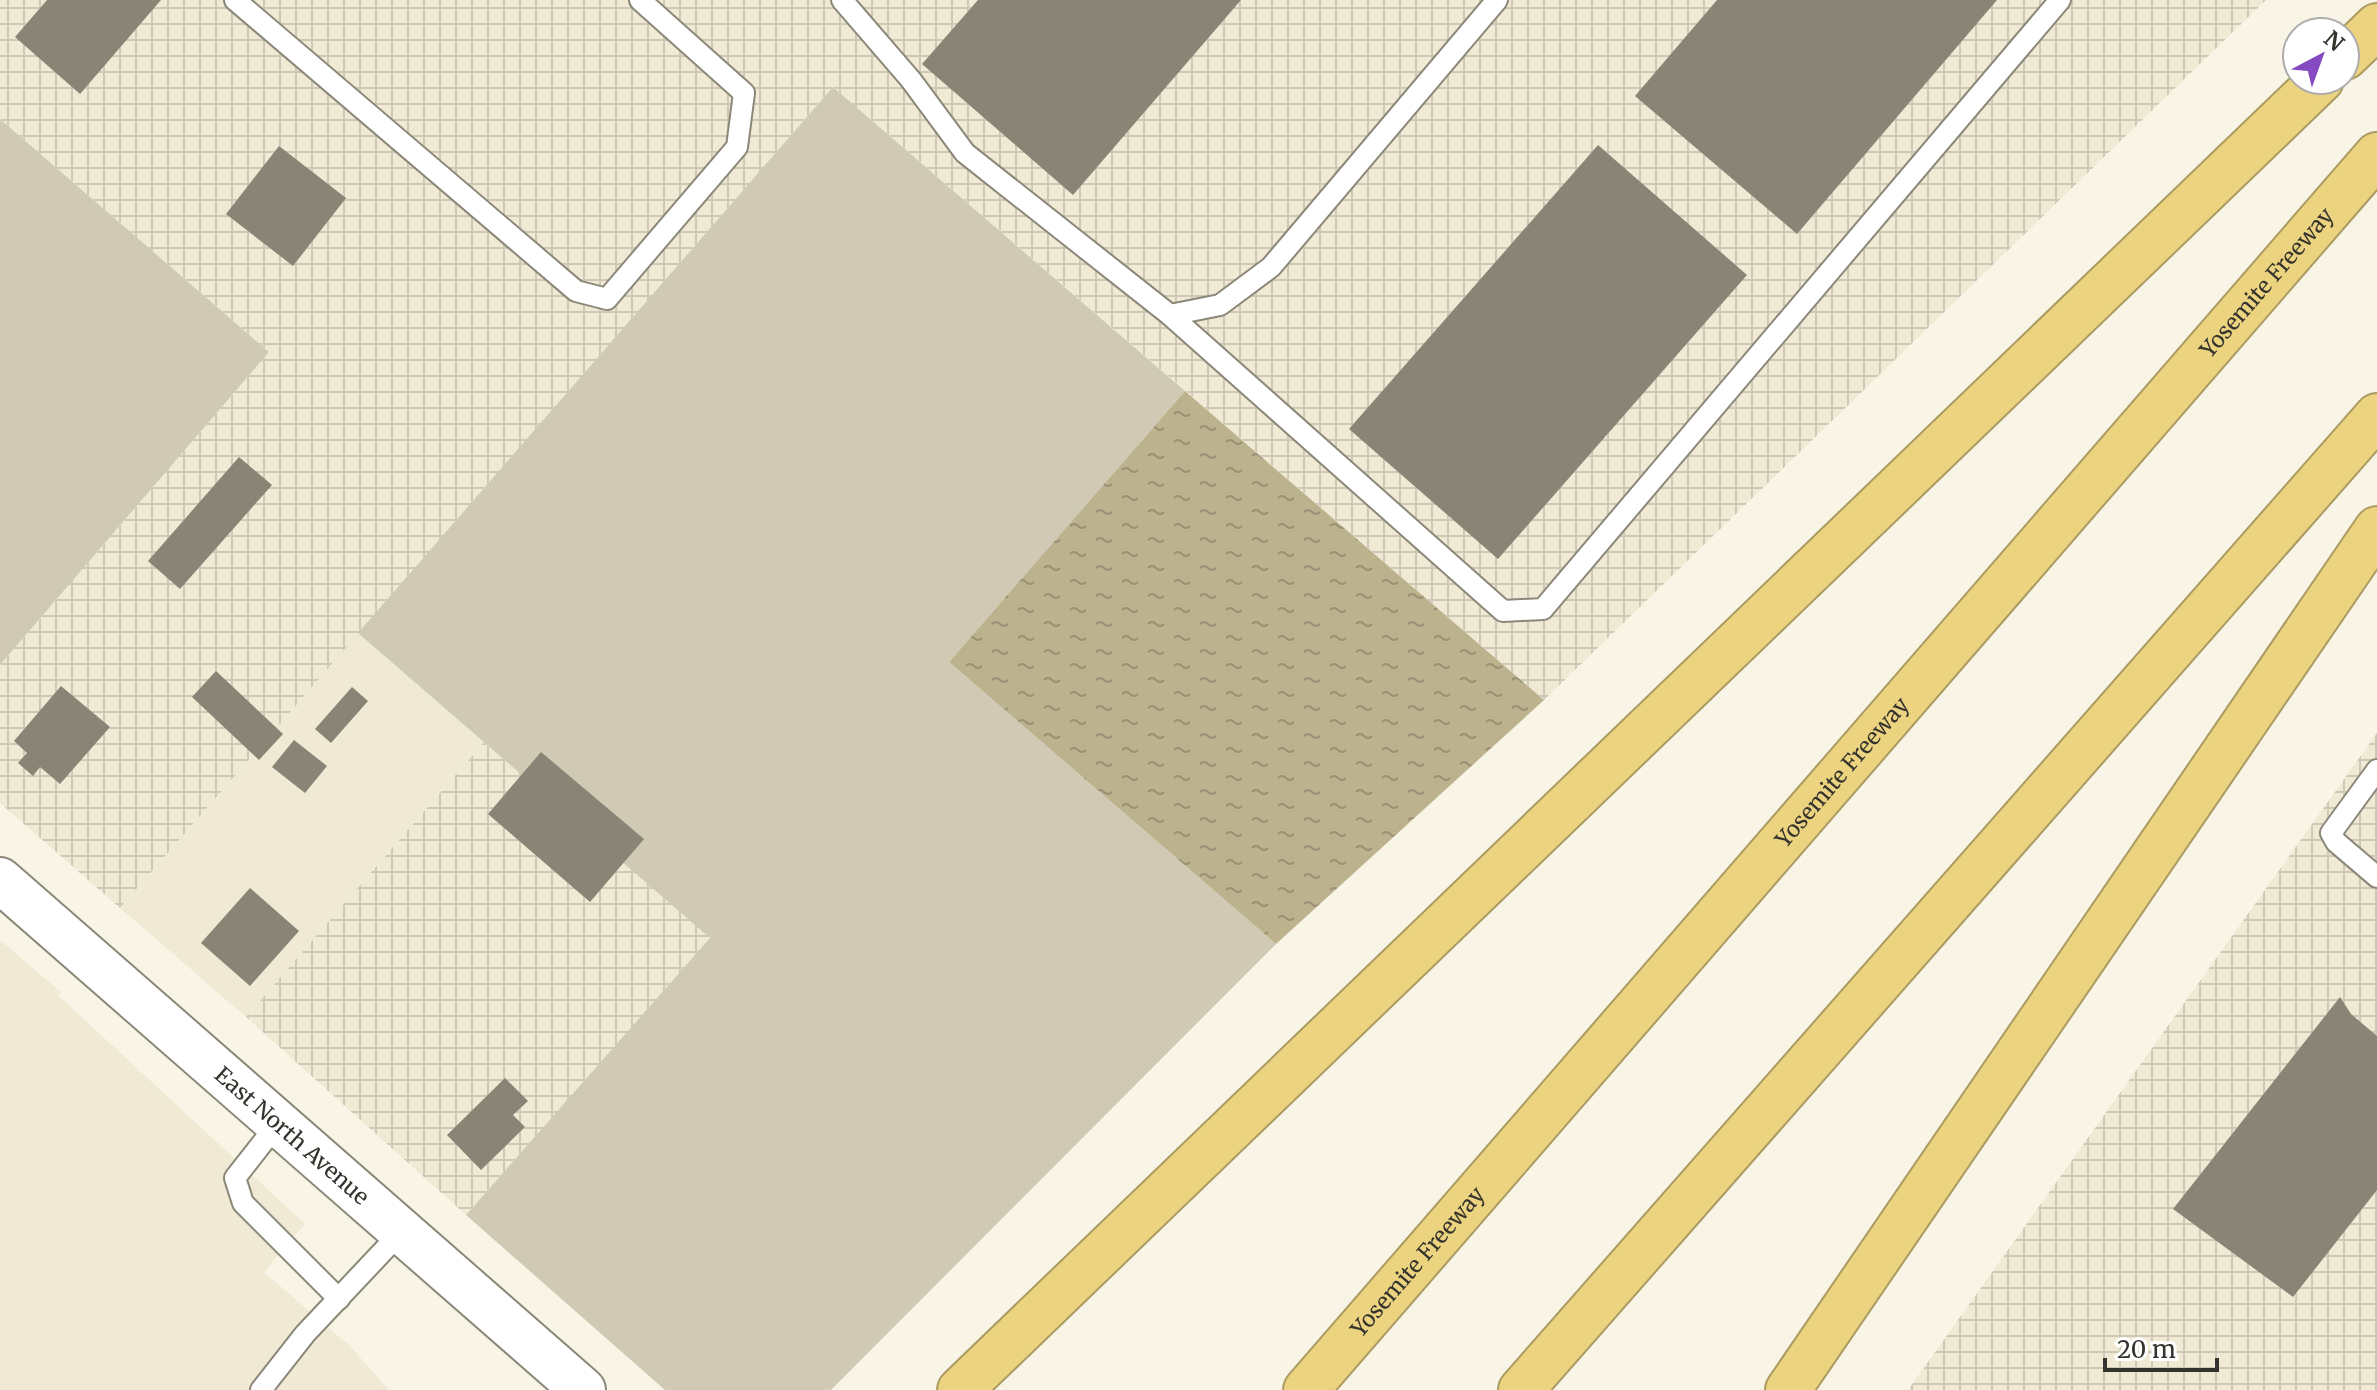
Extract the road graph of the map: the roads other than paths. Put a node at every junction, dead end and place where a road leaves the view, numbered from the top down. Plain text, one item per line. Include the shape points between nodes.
1 (235, 0) edge
2 (640, 0) edge
3 (842, 0) edge
4 (2060, 0) edge
5 (1489, 3) edge
6 (2377, 26) edge
7 (2361, 42) edge
8 (2304, 96) edge
9 (2377, 155) edge
10 (1170, 315) junction
11 (2377, 416) edge
12 (2377, 529) edge
13 (2377, 770) edge
14 (2377, 877) edge
15 (0, 880) edge
16 (278, 1123) junction
17 (402, 1231) junction
18 (339, 1299) junction
19 (261, 1390) edge
20 (583, 1390) edge
21 (960, 1390) edge
22 (1306, 1390) edge
23 (1521, 1390) edge
24 (1788, 1390) edge

1 - 2 lane via 576,291 607,299 737,147 744,93
3 - 10 lane via 965,153
4 - 10 lane via 1543,609 1503,611
5 - 10 lane via 1271,267 1220,305
6 - 7 highway
8 - 21 highway
9 - 22 highway, Yosemite Freeway
11 - 23 highway
12 - 24 highway
13 - 14 lane via 2331,833
15 - 16 street, East North Avenue
16 - 17 street, East North Avenue
16 - 18 lane via 235,1178 243,1203
17 - 18 lane
17 - 20 street, East North Avenue
18 - 19 lane

